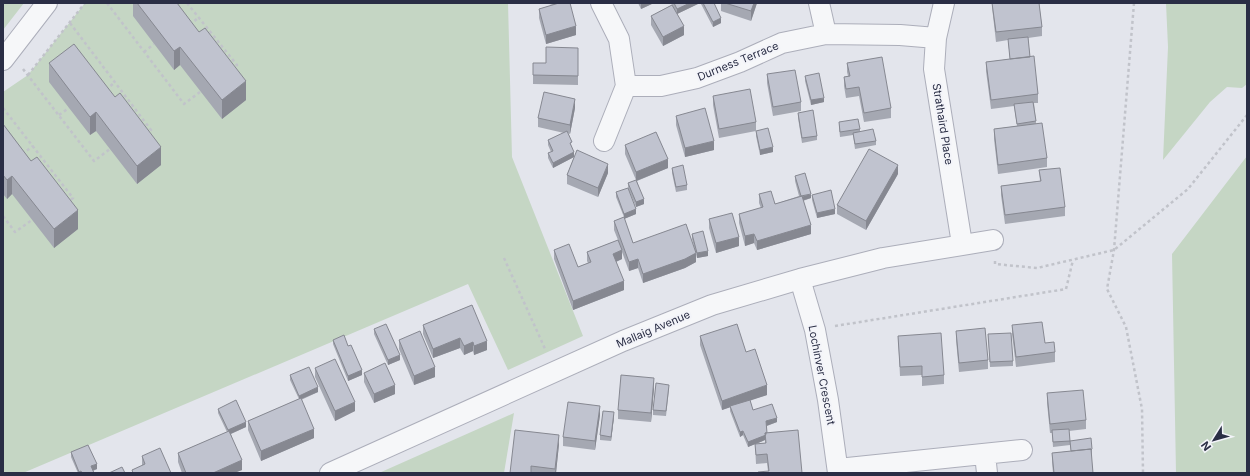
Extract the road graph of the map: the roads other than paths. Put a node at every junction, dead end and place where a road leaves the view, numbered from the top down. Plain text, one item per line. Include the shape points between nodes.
1 (47, 3) edge
2 (601, 3) edge
3 (819, 3) edge
4 (944, 3) edge
5 (826, 34) junction
6 (936, 38) junction
7 (6, 55) edge
8 (626, 86) junction
9 (604, 141) dead end
10 (993, 240) road end
11 (962, 244) junction
12 (800, 279) junction
13 (1022, 450) dead end
14 (986, 463) edge
15 (838, 471) edge
16 (330, 473) edge

1 - 7 street
2 - 8 street via 619,39
3 - 5 street
4 - 6 street, Strathaird Place
5 - 6 street, Durness Terrace
5 - 8 street, Durness Terrace via 782,44 697,78 661,86
6 - 11 street, Strathaird Place via 934,70
8 - 9 street
10 - 11 street, Mallaig Avenue
11 - 12 street, Mallaig Avenue via 883,258
12 - 15 street, Lochinver Crescent via 815,330
12 - 16 street, Mallaig Avenue via 712,304 623,341
13 - 14 street
14 - 15 street

